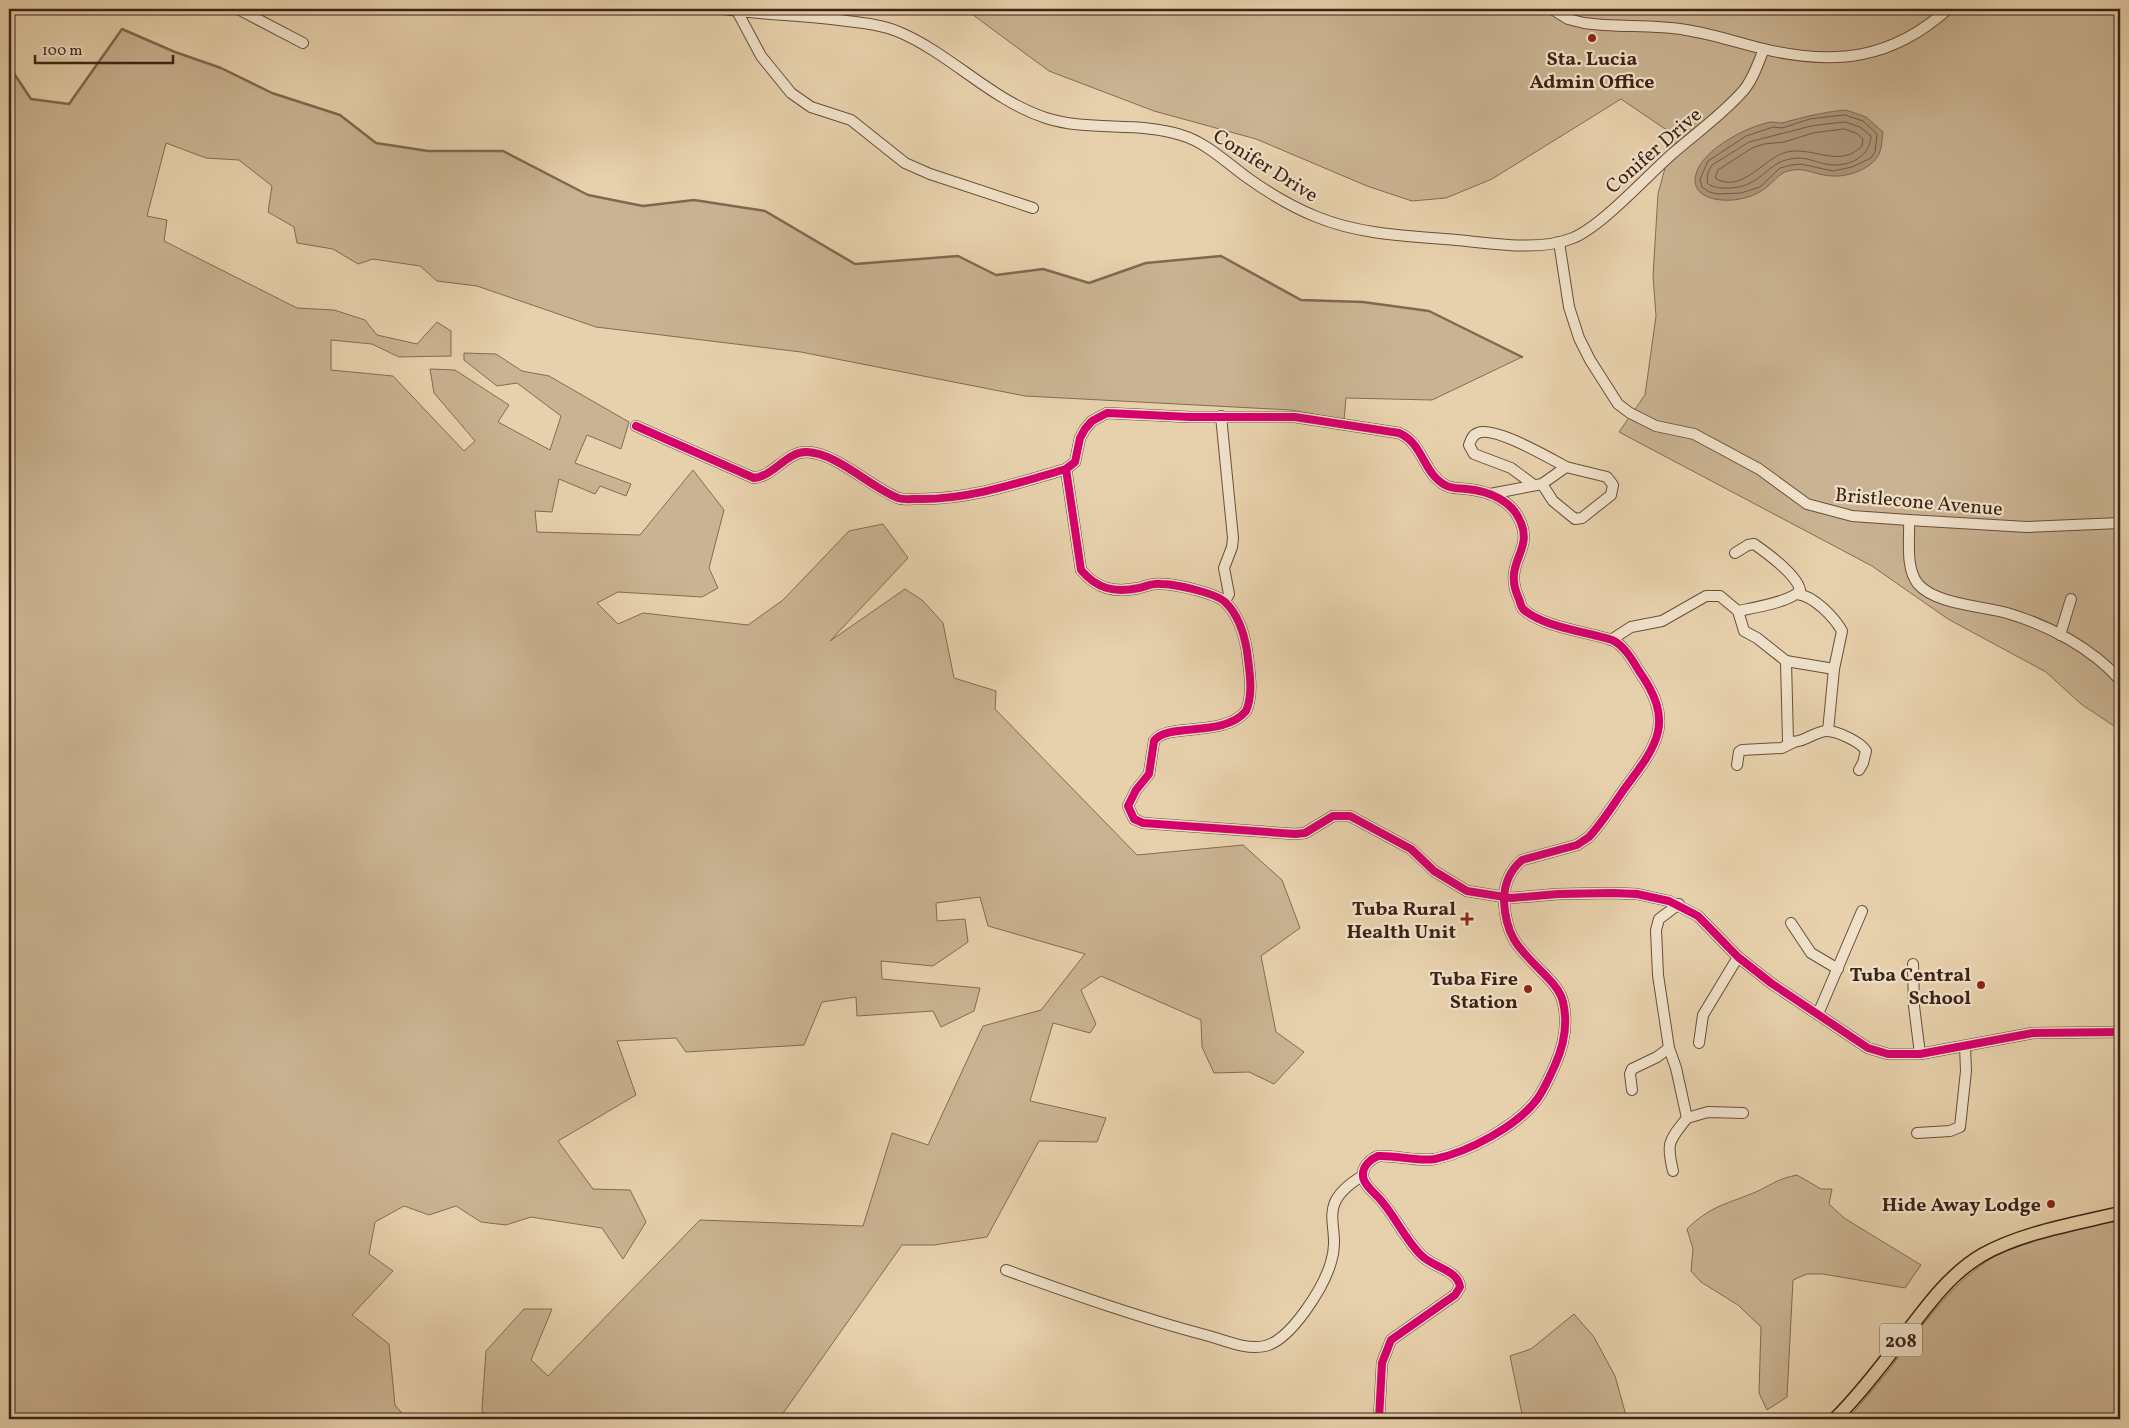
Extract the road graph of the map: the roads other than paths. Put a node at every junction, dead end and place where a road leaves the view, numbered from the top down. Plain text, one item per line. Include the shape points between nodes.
1 (238, 9) edge
2 (723, 9) edge
3 (1552, 9) edge
4 (1948, 9) edge
5 (737, 11) junction
6 (303, 43) dead end
7 (1764, 49) junction
8 (1033, 208) dead end
9 (1559, 242) junction
10 (1221, 416) junction
11 (636, 426) dead end
12 (1566, 467) junction
13 (1066, 469) junction
14 (1538, 484) junction
15 (1489, 494) junction
16 (1909, 520) junction
17 (2120, 523) edge
18 (1735, 553) dead end
19 (1797, 594) junction
20 (2072, 599) dead end
21 (1225, 601) junction
22 (1738, 610) junction
23 (2060, 635) junction
24 (1611, 640) junction
25 (1786, 661) junction
26 (1834, 669) junction
27 (2120, 680) edge
28 (1828, 731) junction
29 (1794, 742) junction
30 (1737, 765) dead end
31 (1859, 770) dead end
32 (1504, 897) junction
33 (1679, 904) junction
34 (1862, 911) dead end
35 (1791, 923) dead end
36 (1738, 956) junction
37 (1913, 964) dead end
38 (1838, 969) junction
39 (1818, 1014) junction
40 (2120, 1032) edge
41 (1699, 1043) dead end
42 (1965, 1046) junction
43 (1669, 1048) junction
44 (1920, 1054) junction
45 (1632, 1090) dead end
46 (1742, 1112) dead end
47 (1687, 1118) junction
48 (1917, 1132) dead end
49 (1673, 1171) dead end
50 (1362, 1176) junction
51 (2120, 1213) edge
52 (1006, 1270) dead end
53 (1379, 1419) edge
54 (1835, 1419) edge

1 - 6 street
2 - 5 street, Conifer Drive
3 - 7 street via 1568,19 1584,23 1687,30
4 - 7 street via 1903,42 1849,58 1812,58
5 - 8 street via 761,56 791,93 804,102 851,120 905,163
5 - 9 street, Conifer Drive via 822,18 897,31 1025,110 1057,120 1157,129 1182,135 1206,146 1285,201 1341,226 1377,233 1510,244
7 - 9 street, Conifer Drive via 1745,89 1713,121 1584,233
9 - 16 street, Bristlecone Avenue via 1569,307 1579,338 1618,404 1656,426 1694,434 1722,448 1807,504 1852,516
10 - 13 street via 1107,413 1092,421 1085,430 1075,462
10 - 15 street via 1295,417 1399,433 1417,446 1436,480 1446,486
10 - 21 street via 1233,538 1224,568 1229,594
11 - 13 street via 754,478 765,475 800,453 814,452 900,499 959,497
12 - 14 street
12 - 14 street via 1607,477 1613,485 1611,495 1582,518 1575,519
12 - 14 street via 1530,447 1490,432 1477,433 1472,437 1469,445 1474,454 1511,468
13 - 21 street via 1081,570 1095,585 1125,590 1152,584 1175,584
14 - 15 street
15 - 24 street via 1512,508 1524,530 1524,541 1512,578 1514,591 1523,608 1554,624
16 - 17 street, Bristlecone Avenue via 2027,527
16 - 23 street via 1910,566 1918,583 1934,596 2007,613
18 - 19 street via 1754,544 1790,574 1799,585
19 - 22 street
19 - 26 street via 1809,597 1842,631
20 - 23 street
21 - 32 street via 1241,624 1245,640 1249,705 1242,716 1232,722 1157,737 1152,748 1149,774 1128,806 1134,819 1160,825 1295,834 1333,816 1350,816 1411,849 1434,871 1459,887
22 - 24 street via 1725,599 1711,595 1662,621 1631,627
22 - 25 street via 1744,631
23 - 27 street via 2105,663
24 - 32 street via 1632,661 1657,702 1659,726 1653,750 1589,837 1577,845 1522,860 1510,874
25 - 26 street
25 - 29 street via 1787,738
26 - 28 street
28 - 29 street
28 - 31 street via 1863,746 1865,756
29 - 30 street via 1782,748 1742,750
32 - 33 street via 1629,894 1657,897
32 - 50 street via 1509,932 1553,984 1563,1002 1564,1040 1546,1084 1521,1117 1506,1128 1439,1158 1423,1160 1378,1156 1368,1162
33 - 36 street via 1714,930
33 - 43 street via 1659,919 1656,930 1658,975
34 - 38 street
35 - 38 street via 1811,953
36 - 39 street via 1770,983
36 - 41 street via 1703,1016
37 - 44 street
38 - 39 street
39 - 44 street via 1879,1052 1903,1056
40 - 42 street via 2033,1034
42 - 44 street
42 - 48 street via 1966,1071 1960,1127 1950,1131
43 - 45 street via 1632,1069
43 - 47 street
46 - 47 street via 1708,1112
47 - 49 street via 1670,1142 1668,1151
50 - 52 street via 1346,1188 1333,1206 1332,1259 1304,1312 1294,1327 1265,1346 1248,1346 1159,1322
50 - 53 street via 1420,1254 1433,1265 1453,1274 1459,1283 1455,1296 1391,1340 1382,1363
51 - 54 main road, 208 via 2016,1240 1971,1263 1936,1296 1860,1393

